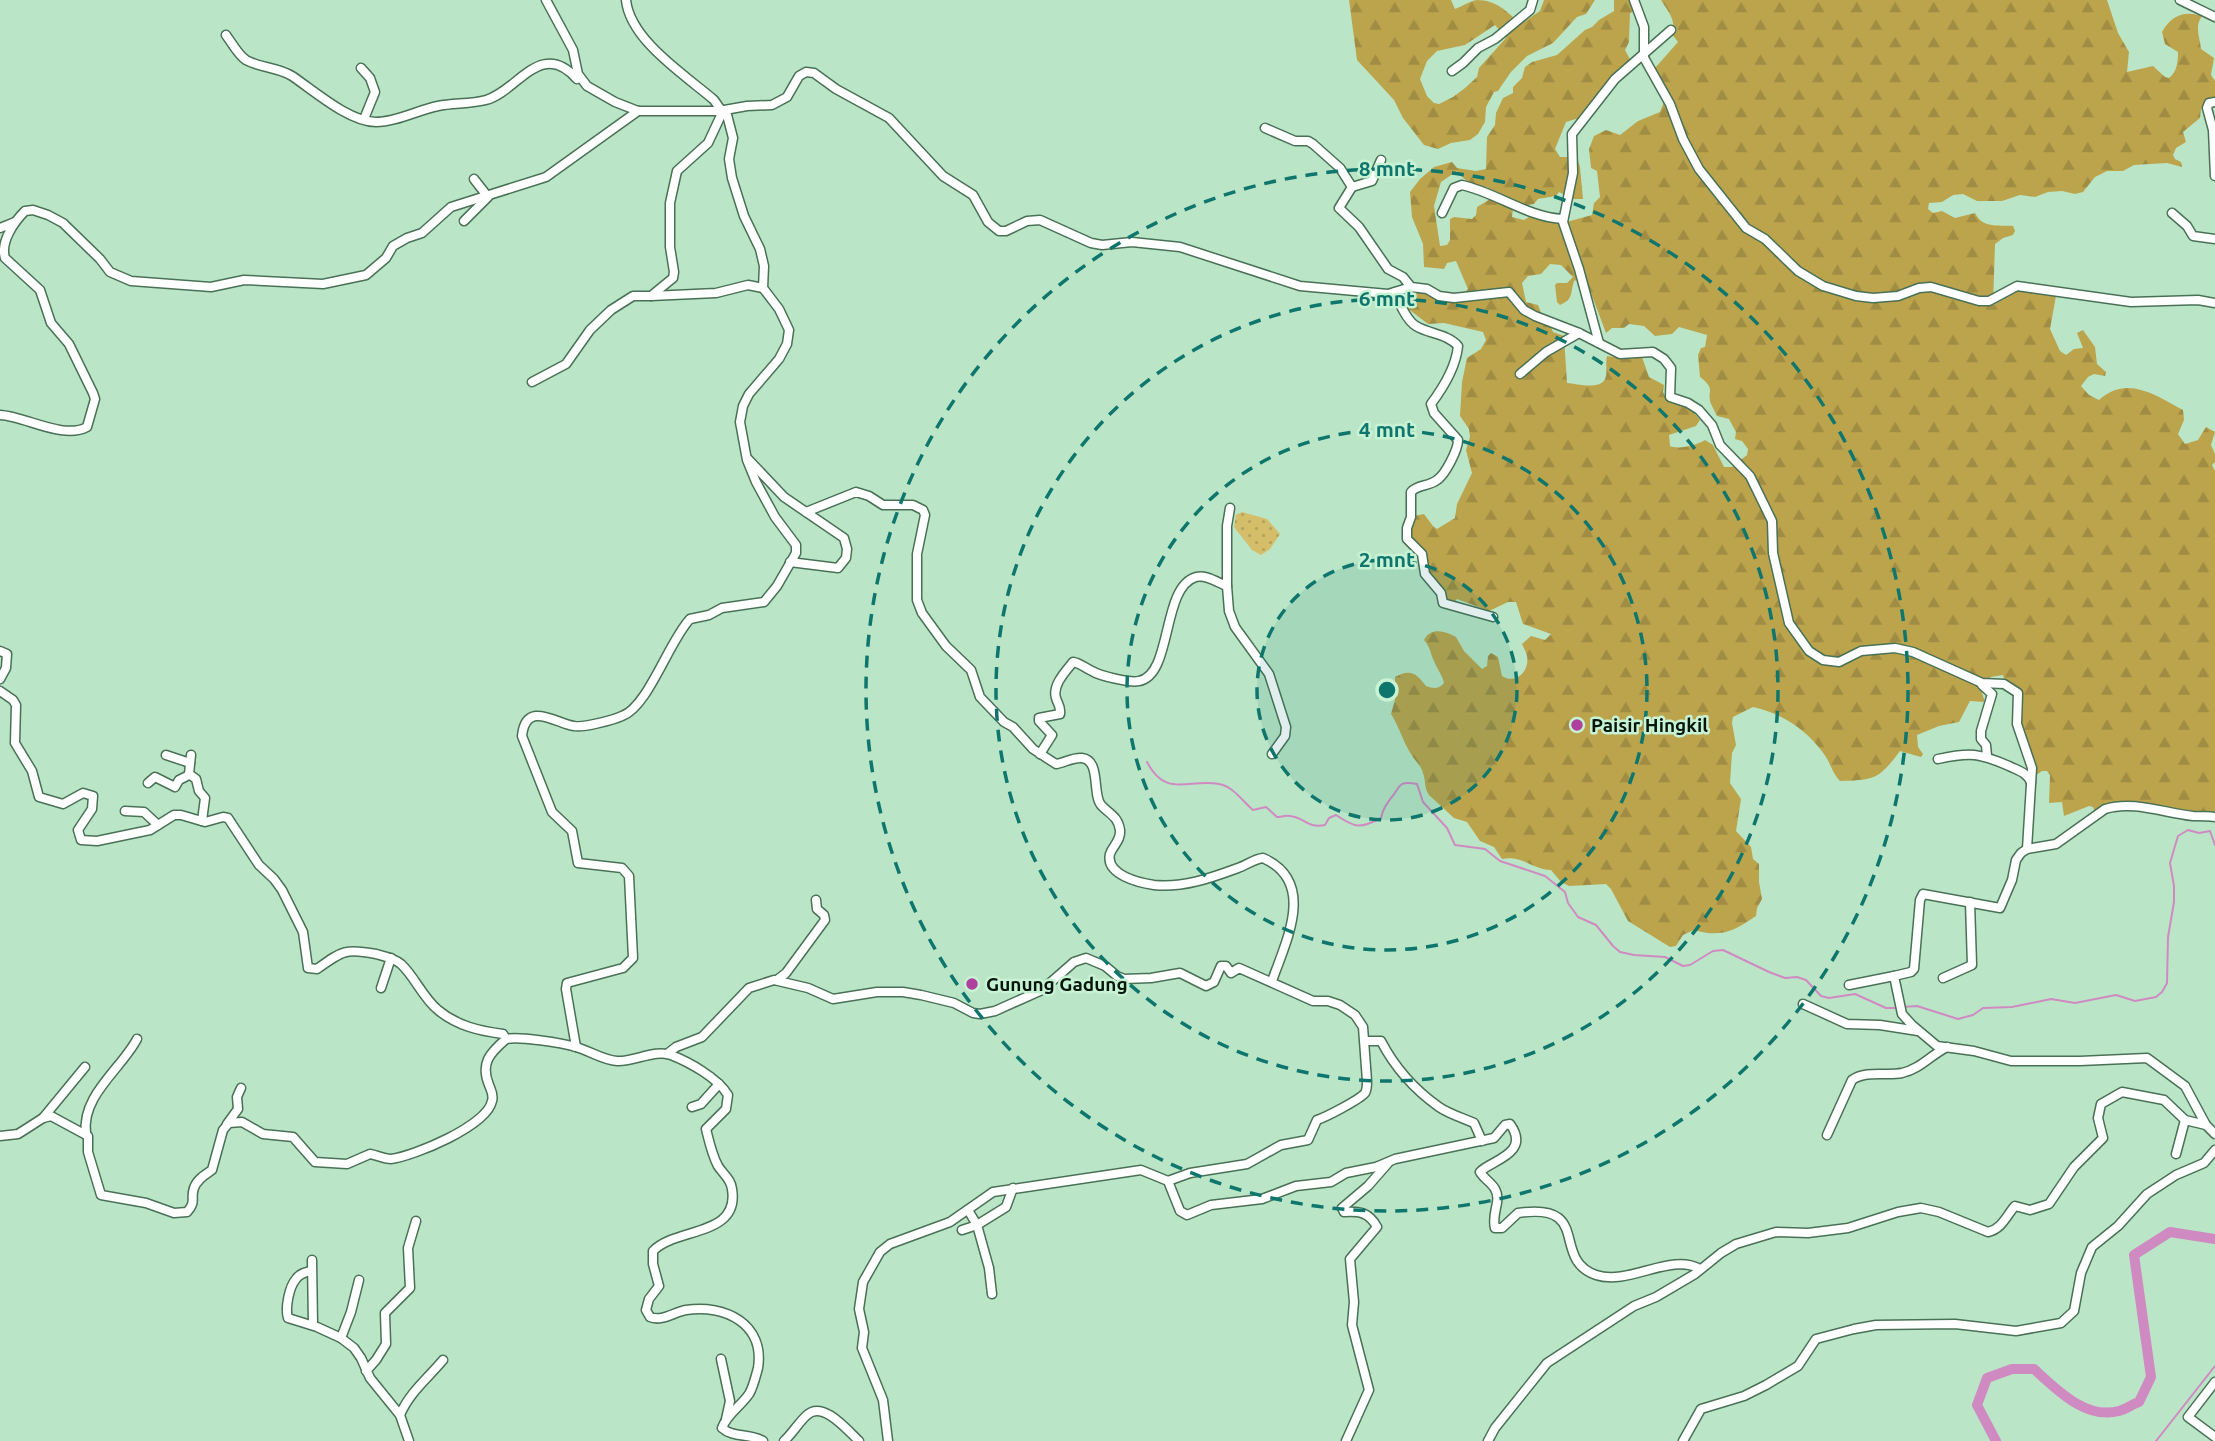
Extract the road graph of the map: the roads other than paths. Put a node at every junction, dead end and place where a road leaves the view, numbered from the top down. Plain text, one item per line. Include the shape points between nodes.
1 (546, 0) edge
2 (626, 0) edge
3 (1533, 0) edge
4 (1634, 0) edge
5 (2180, 0) edge
6 (2215, 17) edge
7 (1671, 30) dead end
8 (226, 36) dead end
9 (1644, 56) junction
10 (361, 68) dead end
11 (1452, 71) dead end
12 (587, 86) junction
13 (2215, 102) edge
14 (723, 110) junction
15 (638, 111) junction
16 (363, 119) junction
17 (1265, 128) dead end
18 (1381, 160) dead end
19 (2215, 176) edge
20 (474, 180) dead end
21 (1352, 187) junction
22 (488, 196) junction
23 (2172, 213) dead end
24 (1442, 214) dead end
25 (1563, 219) junction
26 (464, 221) dead end
27 (15, 222) junction
28 (0, 228) edge
29 (2215, 239) edge
30 (1411, 287) junction
31 (763, 288) junction
32 (1395, 292) junction
33 (651, 296) junction
34 (2215, 303) edge
35 (1579, 333) junction
36 (1599, 343) junction
37 (1520, 374) dead end
38 (532, 382) dead end
39 (0, 415) edge
40 (746, 457) junction
41 (1230, 508) dead end
42 (807, 512) junction
43 (790, 562) junction
44 (1227, 586) junction
45 (1493, 617) dead end
46 (0, 651) edge
47 (0, 679) edge
48 (1980, 682) junction
49 (0, 691) edge
50 (1040, 754) junction
51 (1272, 754) dead end
52 (166, 755) dead end
53 (1987, 756) junction
54 (1938, 759) dead end
55 (189, 775) junction
56 (2031, 782) junction
57 (148, 783) dead end
58 (125, 811) dead end
59 (2215, 817) edge
60 (202, 821) junction
61 (158, 825) junction
62 (2027, 849) junction
63 (816, 900) dead end
64 (1970, 902) junction
65 (391, 958) junction
66 (1894, 976) junction
67 (1943, 978) dead end
68 (777, 980) junction
69 (1272, 981) junction
70 (1849, 985) dead end
71 (381, 988) dead end
72 (1803, 1004) dead end
73 (1919, 1031) junction
74 (137, 1039) dead end
75 (506, 1039) junction
76 (1365, 1041) junction
77 (576, 1046) junction
78 (1947, 1047) junction
79 (667, 1054) junction
80 (85, 1067) dead end
81 (719, 1084) junction
82 (241, 1088) dead end
83 (692, 1107) dead end
84 (43, 1118) junction
85 (2185, 1120) junction
86 (227, 1124) junction
87 (2206, 1125) junction
88 (86, 1133) junction
89 (2215, 1134) edge
90 (1827, 1135) dead end
91 (0, 1136) edge
92 (1482, 1140) junction
93 (2215, 1150) edge
94 (2176, 1154) dead end
95 (1390, 1161) junction
96 (1168, 1181) junction
97 (1013, 1188) junction
98 (968, 1210) junction
99 (416, 1222) dead end
100 (977, 1225) junction
101 (962, 1230) dead end
102 (312, 1260) dead end
103 (1700, 1269) junction
104 (311, 1271) junction
105 (359, 1280) dead end
106 (992, 1294) dead end
107 (313, 1325) junction
108 (341, 1338) junction
109 (721, 1359) dead end
110 (443, 1360) dead end
111 (366, 1371) junction
112 (2215, 1382) edge
113 (400, 1415) junction
114 (725, 1422) junction
115 (1495, 1428) junction
116 (2215, 1437) edge
117 (409, 1441) edge
118 (763, 1441) edge
119 (784, 1441) edge
120 (859, 1441) edge
121 (888, 1441) edge
122 (1346, 1441) edge
123 (1480, 1441) edge
124 (1488, 1441) edge
125 (1683, 1441) edge

1 - 12 street
2 - 14 street via 643,38
3 - 11 street via 1530,10
4 - 9 street via 1644,27
5 - 6 street
7 - 9 street
8 - 16 street via 246,60 286,73
9 - 25 street via 1615,79 1572,134 1573,173
9 - 34 street via 1699,169 1746,228 1823,286 1873,298 1931,287 1989,301 2017,286 2132,302
10 - 16 street via 375,92
12 - 15 street
12 - 16 street via 568,69 544,65 485,100 378,122
13 - 19 street via 2207,108
14 - 15 street
14 - 31 street via 733,138 732,178 760,249
14 - 32 street via 779,103 799,76 814,73 889,118 943,176 973,195 988,222 999,230 1040,220 1091,243 1180,247 1294,285
14 - 33 street via 708,143 677,171 670,203 674,276
15 - 22 street via 546,177
17 - 21 street via 1295,141 1308,141 1340,168
18 - 21 street via 1372,181
20 - 22 street
21 - 30 street via 1339,208 1388,268
22 - 26 street
22 - 27 street via 451,207 422,233 393,246 366,275 323,284 244,280 211,287 131,281 110,272 69,228 48,215 28,210
23 - 29 street via 2193,236
24 - 25 street via 1454,188 1462,185 1542,217
25 - 36 street
27 - 28 street
27 - 39 street via 3,244 5,258 40,290 51,323 69,344 95,399 88,427 79,431
30 - 32 street
30 - 35 street via 1454,299 1509,292 1527,312
31 - 33 street via 748,285 716,293
31 - 40 street via 785,320 789,338 743,406 740,422
32 - 45 street via 1415,326 1452,341 1458,349 1440,394 1431,404 1434,414 1458,440 1458,449 1438,480 1410,492 1407,539 1422,554 1425,574 1441,593 1443,603
33 - 38 street via 633,296 611,310 590,330 569,362
35 - 36 street
35 - 37 street
36 - 48 street via 1620,354 1645,351 1664,359 1671,368 1670,397 1699,410 1720,445 1750,476 1772,521 1773,553 1789,623 1809,651 1823,660 1839,662 1861,651 1895,648
40 - 42 street via 775,489
40 - 43 street via 775,517 796,545
41 - 44 street
42 - 43 street via 844,538 846,558 836,569
42 - 50 street via 856,492 886,506 914,505 923,510 917,554 917,600 922,613 971,670 980,697
43 - 77 street via 764,602 722,608 690,619 645,694 625,715 576,726 540,715 524,727 523,736 552,812 572,831 578,862 622,868 629,876 633,958 623,968 567,983
44 - 50 street via 1200,576 1184,587 1168,623 1157,667 1149,677 1133,681 1073,662 1055,692 1061,713 1040,718 1052,735
44 - 51 street via 1228,611 1269,674 1286,727
46 - 47 street via 8,660
48 - 53 street via 1992,694 1981,731
48 - 56 street via 2004,684 2018,693 2017,724 2032,768
49 - 61 street via 16,705 15,743 32,771 39,797 63,804 83,793 93,796 92,810 78,830 81,840 107,839
50 - 69 street via 1056,764 1079,758 1091,764 1100,804 1120,827 1110,860 1120,874 1157,885 1191,883 1263,858 1277,864 1294,894 1294,904 1289,935
52 - 55 street via 191,759
53 - 54 street
53 - 56 street via 2024,772
55 - 57 street via 175,787 155,777
55 - 60 street via 205,798
56 - 62 street
58 - 61 street via 144,812
59 - 62 street via 2118,806 2105,809 2056,844
60 - 61 street via 174,815
60 - 65 street via 228,818 259,865 278,884 301,926 308,968 317,969 350,950
62 - 64 street via 2018,856 2000,908
63 - 68 street via 825,920
64 - 66 street via 1921,896 1914,969
64 - 67 street via 1972,964
65 - 71 street
65 - 75 street via 449,1018 503,1034
66 - 70 street
66 - 73 street via 1900,1011
68 - 69 street via 829,998 903,992 980,1014 1042,990 1074,962 1086,958 1124,979 1180,973 1208,986 1224,966 1231,973 1239,968
68 - 79 street via 749,988 702,1037
69 - 76 street via 1312,1001 1340,1005 1361,1021
72 - 73 street via 1847,1024
73 - 78 street via 1937,1046
74 - 88 street via 94,1100 85,1121
75 - 77 street
75 - 86 street via 485,1061 493,1096 490,1107 461,1132 424,1149 388,1159 370,1153 347,1164 315,1162 293,1136 263,1134 238,1121
76 - 92 street via 1381,1041 1401,1072 1440,1107 1474,1123
76 - 96 street via 1365,1093 1317,1121 1308,1140 1281,1145 1247,1164
77 - 79 street via 613,1060
78 - 87 street via 2011,1061 2147,1058 2185,1087
78 - 90 street via 1903,1073 1860,1075 1852,1080
79 - 81 street
80 - 84 street
81 - 83 street via 701,1104
81 - 114 street via 729,1104 706,1129 713,1154 731,1183 733,1201 725,1219 653,1251 659,1286 646,1310 659,1319 683,1311 709,1311 741,1320 752,1331 758,1369 749,1393
82 - 86 street via 238,1109
84 - 88 street via 54,1117
84 - 91 street via 18,1134
85 - 87 street
85 - 94 street
85 - 103 street via 2164,1100 2126,1092 2110,1098 2098,1111 2103,1138 2074,1167 2049,1204 2029,1210 2015,1206 1993,1231 1922,1208 1848,1228 1763,1234 1727,1248
86 - 88 street via 212,1170 193,1189 190,1209 179,1213 101,1195
87 - 89 street
92 - 95 street
92 - 103 street via 1498,1136 1506,1124 1513,1126 1509,1154 1480,1172 1496,1190 1495,1228 1502,1228 1518,1213 1554,1214 1562,1219 1578,1262 1596,1275 1636,1275 1680,1264
93 - 125 street via 2204,1163 2147,1194 2092,1247 2081,1273 2074,1311 2061,1323 2016,1331 1955,1324 1876,1325 1818,1338 1791,1371 1744,1396 1701,1409
95 - 96 street via 1331,1182 1296,1186 1255,1201 1211,1205 1187,1215 1180,1211
95 - 122 street via 1342,1208 1344,1212 1362,1212 1377,1226 1350,1259 1352,1325 1369,1390
96 - 97 street via 1141,1170
97 - 98 street via 986,1194
97 - 100 street via 1006,1207
98 - 100 street
98 - 121 street via 950,1222 884,1247 863,1282 859,1309 862,1348 883,1400
99 - 111 street via 408,1248 410,1288 385,1313 386,1344
100 - 101 street
100 - 106 street
102 - 104 street
103 - 115 street via 1547,1363
104 - 107 street
104 - 107 street via 295,1280 287,1313 291,1320
105 - 108 street
107 - 108 street
108 - 111 street via 354,1348
109 - 114 street via 730,1401
110 - 113 street
111 - 113 street
112 - 116 street via 2188,1417
113 - 117 street
114 - 118 street via 722,1428 729,1434
115 - 123 street
115 - 124 street
119 - 120 street via 816,1411 826,1413

